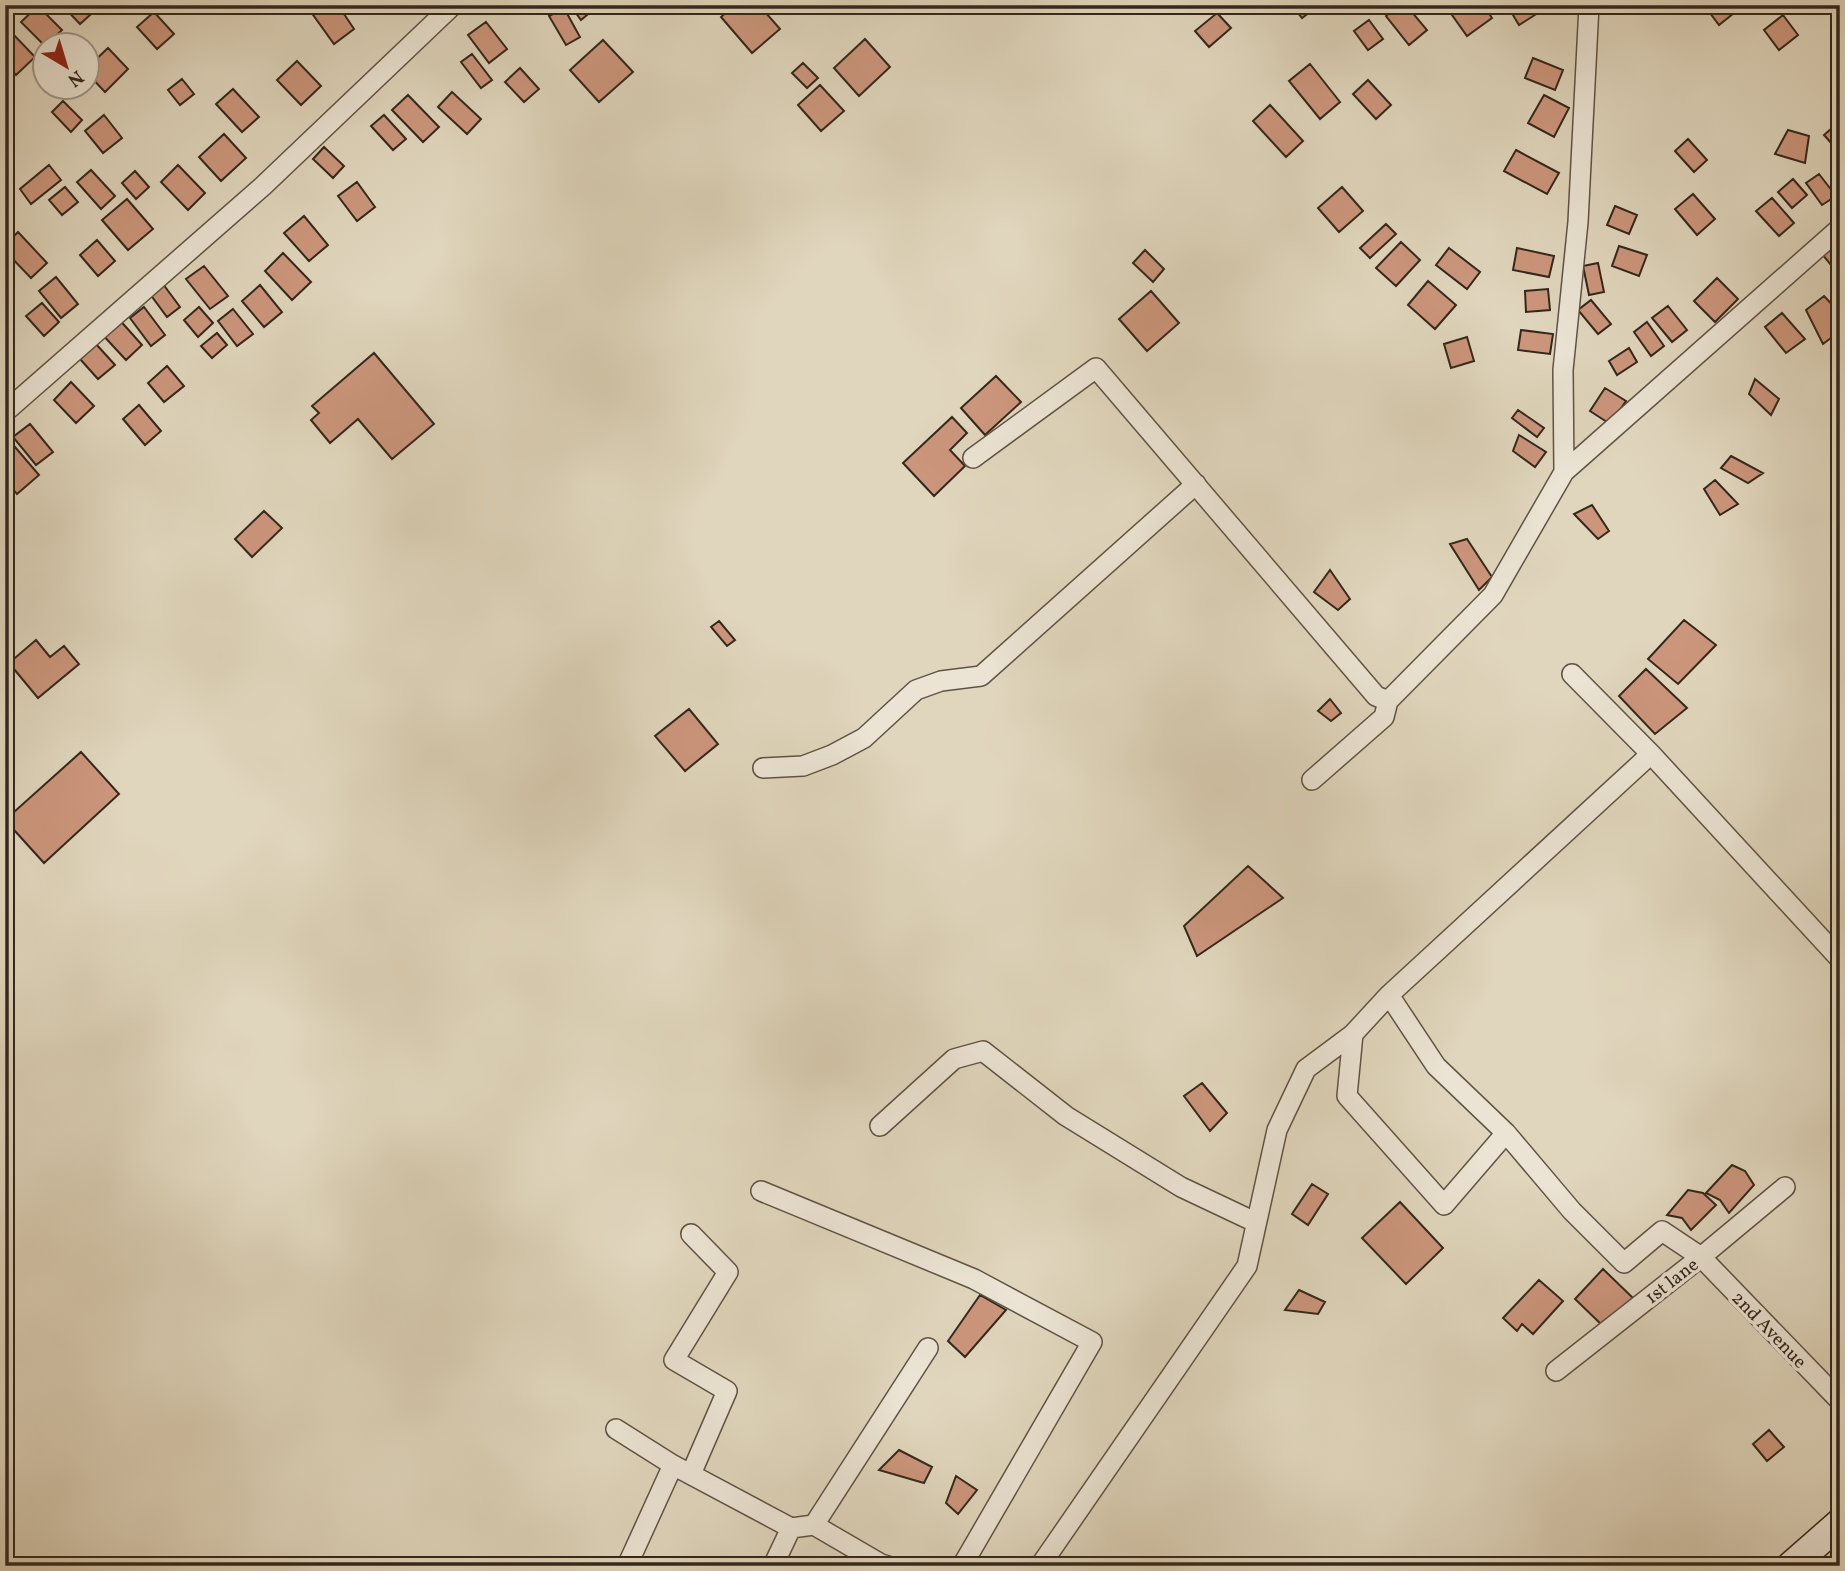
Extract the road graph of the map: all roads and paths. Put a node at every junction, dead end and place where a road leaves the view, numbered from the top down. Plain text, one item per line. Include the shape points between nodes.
1 (453, 5) edge
2 (1589, 5) edge
3 (1840, 228) edge
4 (5, 412) edge
5 (974, 458) dead end
6 (1564, 472) junction
7 (1196, 484) junction
8 (1572, 674) dead end
9 (1388, 701) junction
10 (1651, 754) junction
11 (763, 768) dead end
12 (1311, 780) dead end
13 (1840, 959) edge
14 (1389, 995) junction
15 (1353, 1034) junction
16 (880, 1126) dead end
17 (1506, 1133) junction
18 (1785, 1187) dead end
19 (761, 1191) dead end
20 (1255, 1222) junction
21 (691, 1234) dead end
22 (1701, 1257) junction
23 (928, 1348) dead end
24 (1556, 1371) dead end
25 (1840, 1401) edge
26 (616, 1429) dead end
27 (682, 1469) junction
28 (1840, 1523) edge
29 (814, 1525) junction
30 (790, 1528) junction
31 (627, 1566) edge
32 (773, 1566) edge
33 (888, 1566) edge
34 (962, 1566) edge
35 (1041, 1566) edge
36 (1791, 1566) edge

1 - 4 street via 263,186
2 - 6 street via 1578,222 1563,370
3 - 6 street
5 - 7 street via 1096,368
6 - 9 street via 1493,595
7 - 9 street via 1376,696
7 - 11 street via 981,676 941,681 916,690 863,738 832,755 803,766
8 - 10 street
9 - 12 street via 1384,717
10 - 13 street
10 - 14 street
14 - 15 street
14 - 17 street via 1436,1066
15 - 17 street via 1346,1096 1444,1205
15 - 20 street via 1306,1069 1277,1130
16 - 20 street via 954,1059 983,1051 1066,1116 1181,1186
17 - 22 street, 2nd Avenue via 1572,1211 1624,1263 1662,1231
18 - 22 street, 1st lane
19 - 34 street via 974,1279 1091,1342
20 - 35 street via 1247,1266
21 - 27 street via 728,1272 674,1360 727,1391
22 - 24 street, 1st lane
22 - 25 street, 2nd Avenue
23 - 29 street
26 - 27 street
27 - 30 street
27 - 31 street
28 - 36 street
29 - 30 street
29 - 33 street
30 - 32 street

